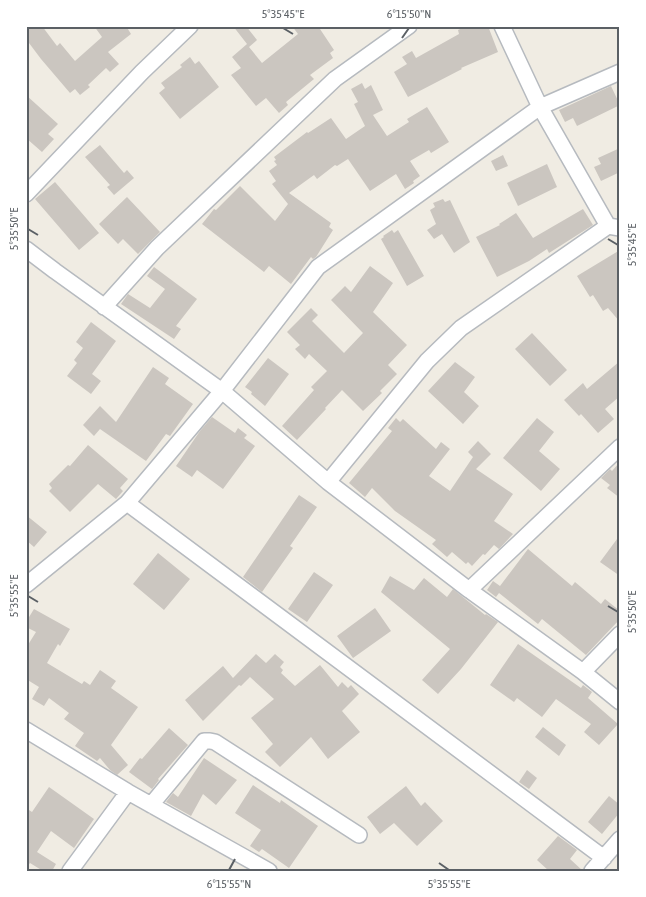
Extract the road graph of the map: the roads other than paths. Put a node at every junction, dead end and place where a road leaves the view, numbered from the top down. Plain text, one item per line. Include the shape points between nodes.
1 (190, 26) edge
2 (409, 26) edge
3 (502, 26) edge
4 (620, 72) edge
5 (540, 107) junction
6 (26, 194) edge
7 (614, 227) edge
8 (26, 249) edge
9 (104, 307) junction
10 (222, 391) junction
11 (620, 447) edge
12 (328, 482) junction
13 (127, 503) junction
14 (26, 585) edge
15 (470, 590) junction
16 (620, 634) edge
17 (583, 672) junction
18 (620, 702) edge
19 (26, 730) edge
20 (128, 792) junction
21 (151, 805) junction
22 (359, 835) dead end
23 (620, 840) edge
24 (604, 858) junction
25 (70, 871) edge
26 (269, 871) edge
27 (592, 871) edge

1 - 6 street
2 - 9 street via 335,79 156,248
3 - 5 street
4 - 5 street
5 - 7 street
5 - 10 street via 318,267
7 - 12 street via 461,328 427,361
8 - 9 street
9 - 10 street
10 - 12 street
10 - 13 street
11 - 15 street
12 - 15 street
13 - 14 street
13 - 24 street
15 - 17 street
16 - 17 street
17 - 18 street
19 - 20 street
20 - 21 street
20 - 25 street
21 - 22 street via 204,742 210,741
21 - 26 street
23 - 24 street
24 - 27 street

